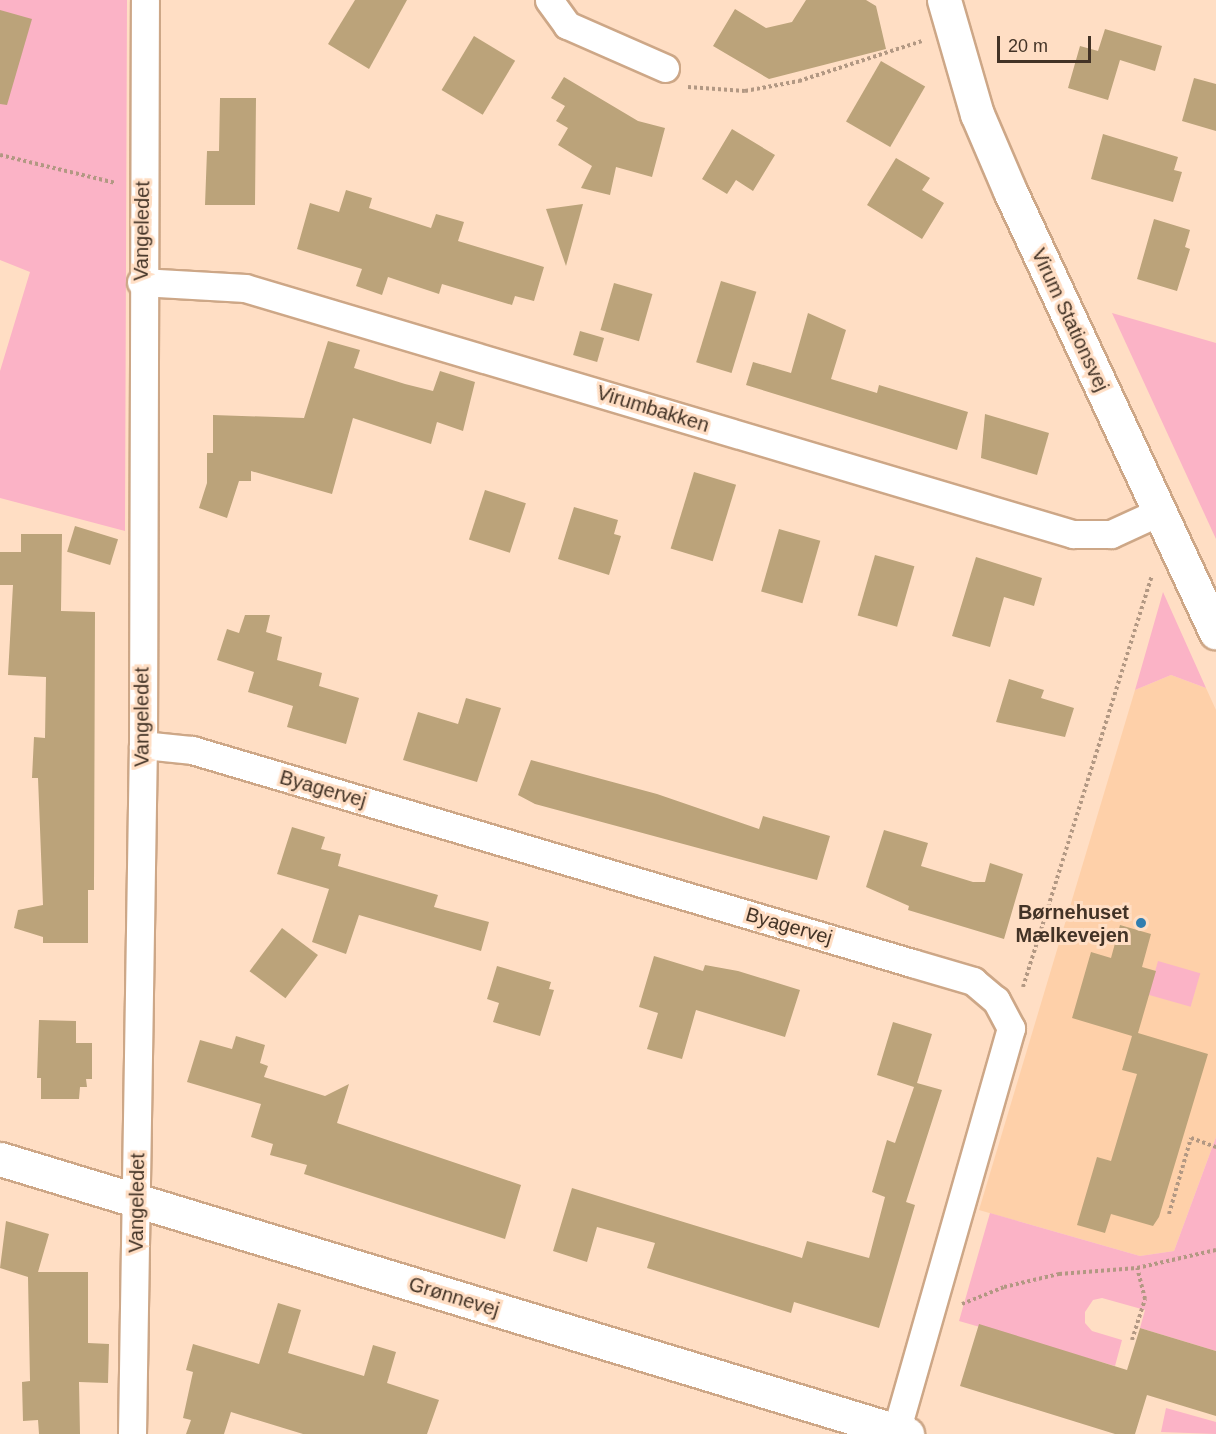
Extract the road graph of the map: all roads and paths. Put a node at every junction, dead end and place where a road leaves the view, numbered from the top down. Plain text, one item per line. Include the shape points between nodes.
1 (145, 0) edge
2 (549, 0) edge
3 (948, 16) edge
4 (665, 68) joint
5 (0, 155) edge
6 (143, 189) junction
7 (141, 282) junction
8 (1160, 512) junction
9 (1176, 544) junction
10 (1216, 632) edge
11 (143, 745) junction
12 (1011, 1028) junction
13 (1216, 1147) edge
14 (0, 1159) edge
15 (138, 1201) junction
16 (1169, 1214) dead end
17 (1216, 1250) edge
18 (1137, 1268) junction
19 (931, 1317) junction
20 (1132, 1340) dead end
21 (902, 1432) edge
22 (132, 1434) edge

1 - 6 street, Vangeledet
2 - 4 street via 567,25
3 - 4 path via 799,81 745,91 682,87
3 - 8 street, Virum Stationsvej via 977,114
5 - 6 path
6 - 7 street, Vangeledet
7 - 8 street, Virumbakken via 245,288 1073,534 1111,534
7 - 11 street, Vangeledet
8 - 9 street, Virum Stationsvej
9 - 10 street, Virum Stationsvej
9 - 12 path via 1154,572
11 - 12 street, Byagervej via 192,750 973,981 996,1000
11 - 15 street, Vangeledet
12 - 19 street
13 - 16 path via 1191,1138
14 - 15 street, Grønnevej
15 - 21 street, Grønnevej
15 - 22 street, Vangeledet
17 - 18 path
18 - 19 path via 1059,1274 1004,1287
18 - 20 path via 1145,1299
19 - 21 street

